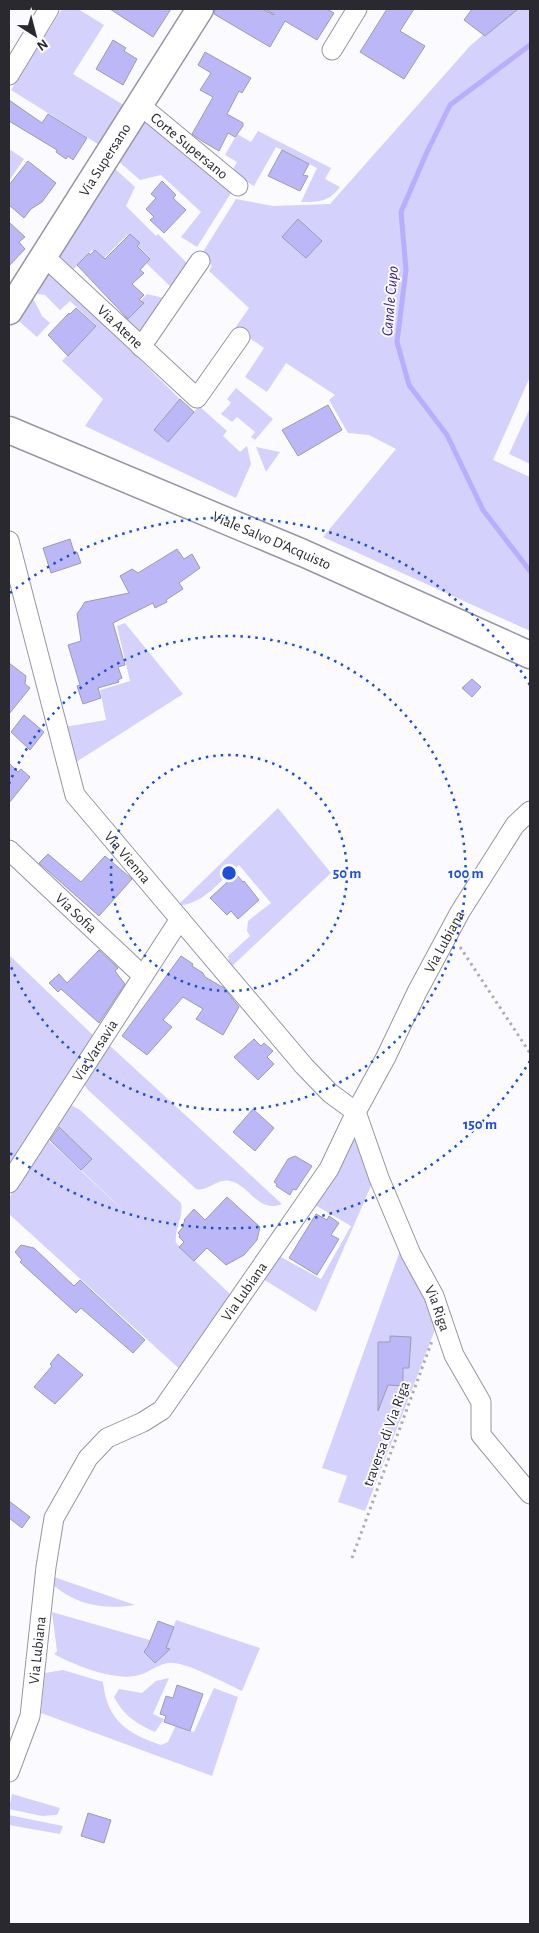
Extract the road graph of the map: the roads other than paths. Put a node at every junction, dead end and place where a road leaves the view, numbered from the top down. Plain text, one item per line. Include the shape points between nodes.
1 (49, 9) edge
2 (200, 9) edge
3 (357, 9) edge
4 (332, 50) dead end
5 (9, 75) edge
6 (140, 105) junction
7 (238, 186) dead end
8 (44, 256) junction
9 (200, 261) dead end
10 (9, 312) edge
11 (240, 337) dead end
12 (141, 347) junction
13 (10, 430) edge
14 (9, 541) edge
15 (530, 655) edge
16 (530, 811) edge
17 (9, 850) edge
18 (180, 919) junction
19 (143, 976) junction
20 (356, 1112) junction
21 (9, 1183) edge
22 (530, 1494) edge
23 (9, 1772) edge

1 - 5 street
2 - 6 street, Via Supersano
3 - 4 street
6 - 7 street, Corte Supersano
6 - 8 street, Via Supersano
8 - 10 street, Via Supersano
8 - 12 street, Via Atene
9 - 12 street
11 - 12 street, Via Atene via 197,398
13 - 15 street, Viale Salvo D'Acquisto via 303,553
14 - 18 street, Via Vienna via 75,795
16 - 20 street, Via Lubiana via 515,825 449,932
17 - 19 street, Via Sofia
18 - 19 street, Via Varsavia
18 - 20 street, Via Vienna via 304,1066 330,1093
19 - 21 street, Via Varsavia
20 - 22 street, Via Riga via 411,1254 434,1296 454,1355 481,1402 481,1435
20 - 23 street, Via Lubiana via 329,1169 162,1410 107,1438 88,1458 54,1518 30,1716

